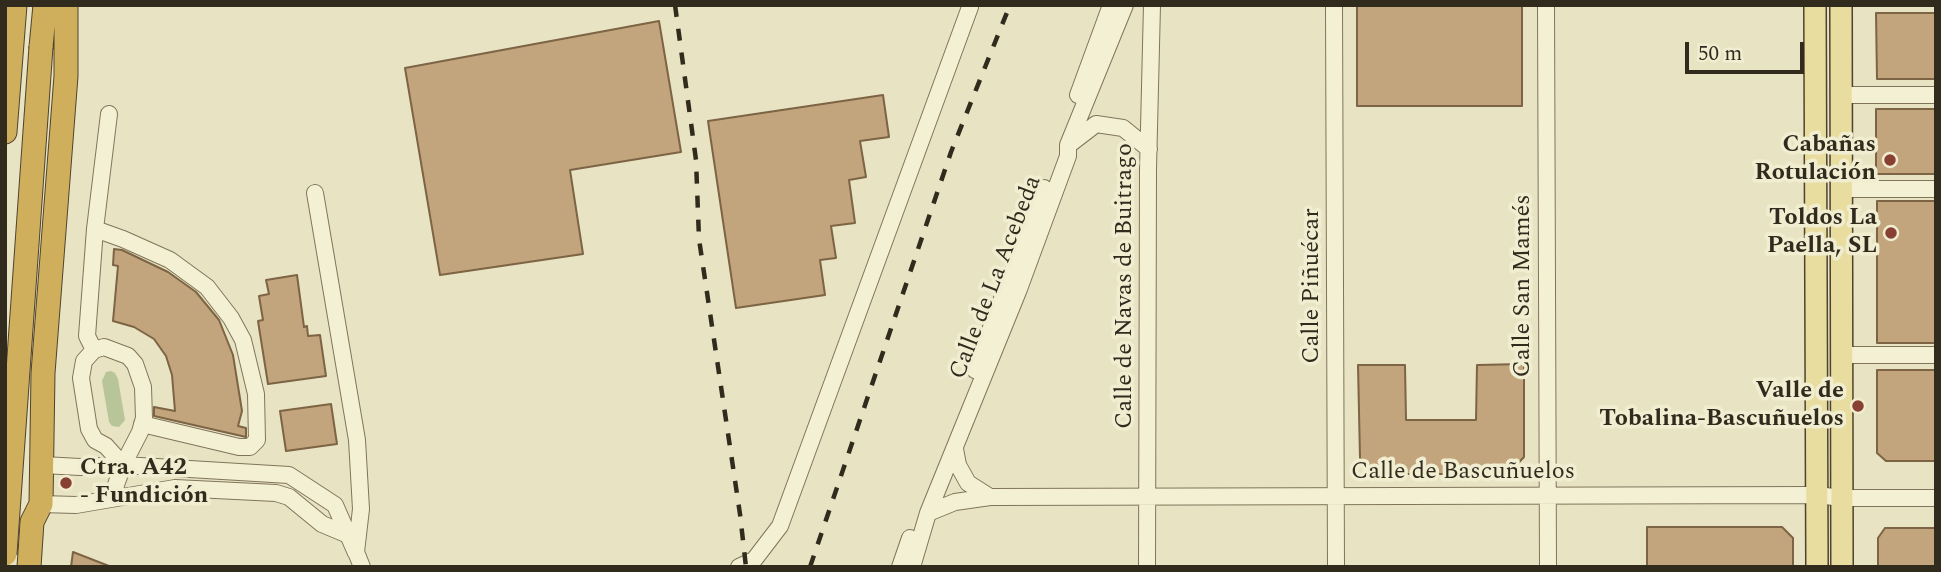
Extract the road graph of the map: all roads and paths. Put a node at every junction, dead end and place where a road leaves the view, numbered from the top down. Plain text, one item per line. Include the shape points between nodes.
1 (15, 5) edge
2 (45, 5) edge
3 (66, 5) edge
4 (1111, 5) edge
5 (1125, 5) edge
6 (1334, 5) edge
7 (1546, 5) edge
8 (1815, 5) edge
9 (1841, 5) edge
10 (971, 7) edge
11 (1152, 9) edge
12 (1842, 95) junction
13 (1936, 95) edge
14 (108, 114) dead end
15 (5, 132) edge
16 (1068, 145) junction
17 (1149, 149) junction
18 (1842, 189) junction
19 (1936, 189) edge
20 (315, 193) dead end
21 (94, 229) junction
22 (94, 350) junction
23 (1843, 355) junction
24 (1936, 355) edge
25 (142, 425) junction
26 (955, 447) junction
27 (43, 465) junction
28 (123, 465) junction
29 (1817, 495) junction
30 (1147, 496) junction
31 (1336, 496) junction
32 (990, 497) junction
33 (1548, 497) junction
34 (1842, 498) junction
35 (1936, 498) edge
36 (111, 499) junction
37 (41, 504) junction
38 (928, 513) junction
39 (346, 534) junction
40 (5, 554) edge
41 (357, 562) edge
42 (29, 567) edge
43 (738, 567) edge
44 (900, 567) edge
45 (912, 567) edge
46 (1147, 567) edge
47 (1336, 567) edge
48 (1548, 567) edge
49 (1817, 567) edge
50 (1842, 567) edge

1 - 15 highway
2 - 40 highway, bridge
3 - 27 highway via 66,76 43,373
4 - 44 street, Calle de La Acebeda
5 - 16 street, Calle de La Acebeda
6 - 31 street, Calle Piñuécar
7 - 33 street, Calle San Mamés
8 - 29 main road
9 - 12 main road
10 - 43 street via 780,526 754,560
11 - 17 street, Calle de Navas de Buitrago
12 - 13 street
12 - 18 main road
14 - 21 street
16 - 17 street via 1096,124 1123,128
16 - 26 street, Calle de La Acebeda via 1068,156 1019,289
17 - 30 street, Calle de Navas de Buitrago
18 - 19 street
18 - 23 main road
20 - 41 street via 357,440 361,509
21 - 22 street via 87,336
21 - 25 street via 170,260 207,287 243,340 256,394 257,440 250,447
22 - 25 street via 116,350 135,364 143,387
22 - 28 street via 84,361 81,377 89,429
23 - 24 street
23 - 34 main road
25 - 28 street
26 - 32 street via 968,483
26 - 38 street, Calle de La Acebeda
27 - 28 street
27 - 37 highway
28 - 36 street
28 - 39 street via 289,475 335,505
29 - 33 street, Calle de Bascuñuelos
29 - 34 street, Calle de Bascuñuelos
29 - 49 main road
30 - 31 street, Calle de Bascuñuelos
30 - 32 street, Calle de Bascuñuelos
30 - 46 street, Calle de Navas de Buitrago
31 - 33 street, Calle de Bascuñuelos
31 - 47 street, Calle Piñuécar
32 - 38 street, Calle de Bascuñuelos via 955,502
33 - 48 street, Calle San Mamés
34 - 35 street, Calle de Bascuñuelos
34 - 50 main road
36 - 37 street
36 - 39 street via 175,488 276,493 289,497 321,524
37 - 42 highway via 33,522
38 - 45 street, Calle de La Acebeda
39 - 41 street

